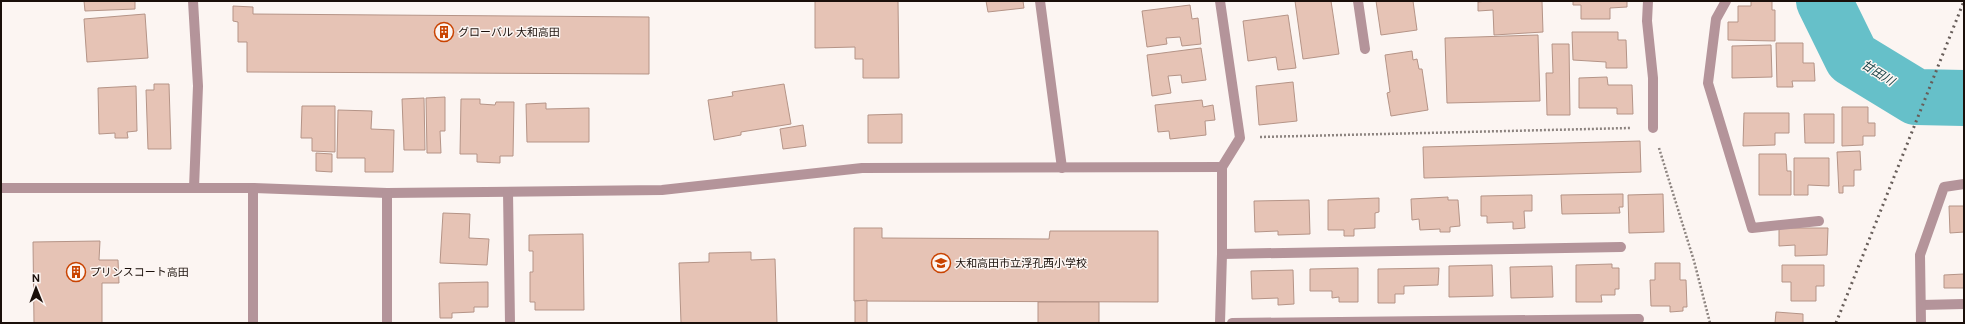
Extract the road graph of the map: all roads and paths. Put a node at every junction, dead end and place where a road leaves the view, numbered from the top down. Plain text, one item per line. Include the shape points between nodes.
1 (193, 1) edge
2 (1040, 1) edge
3 (1220, 1) edge
4 (1358, 1) edge
5 (1648, 1) edge
6 (1726, 1) edge
7 (1365, 49) dead end
8 (1652, 128) junction
9 (1240, 138) junction
10 (1222, 167) junction
11 (1062, 168) junction
12 (1964, 184) edge
13 (1, 188) edge
14 (194, 188) junction
15 (253, 188) junction
16 (508, 192) junction
17 (387, 193) junction
18 (1819, 221) dead end
19 (1621, 247) dead end
20 (1222, 254) junction
21 (1964, 304) edge
22 (1920, 305) junction
23 (1639, 319) dead end
24 (254, 323) edge
25 (387, 323) edge
26 (510, 323) edge
27 (1220, 323) edge
28 (1232, 323) edge
29 (1710, 323) edge
30 (1921, 323) edge

1 - 14 street via 198,86
2 - 11 street
3 - 9 street
4 - 7 street
5 - 8 street
6 - 18 street via 1716,19 1708,84 1752,228
8 - 9 path
8 - 29 path via 1694,261
9 - 10 street
10 - 11 street
10 - 20 street
11 - 16 street via 862,168 662,190
12 - 22 street via 1944,187 1920,255
13 - 14 street
14 - 15 street
15 - 17 street
15 - 24 street
16 - 17 street
16 - 26 street
17 - 25 street
19 - 20 street
20 - 27 street
21 - 22 street
22 - 30 street
23 - 28 street

